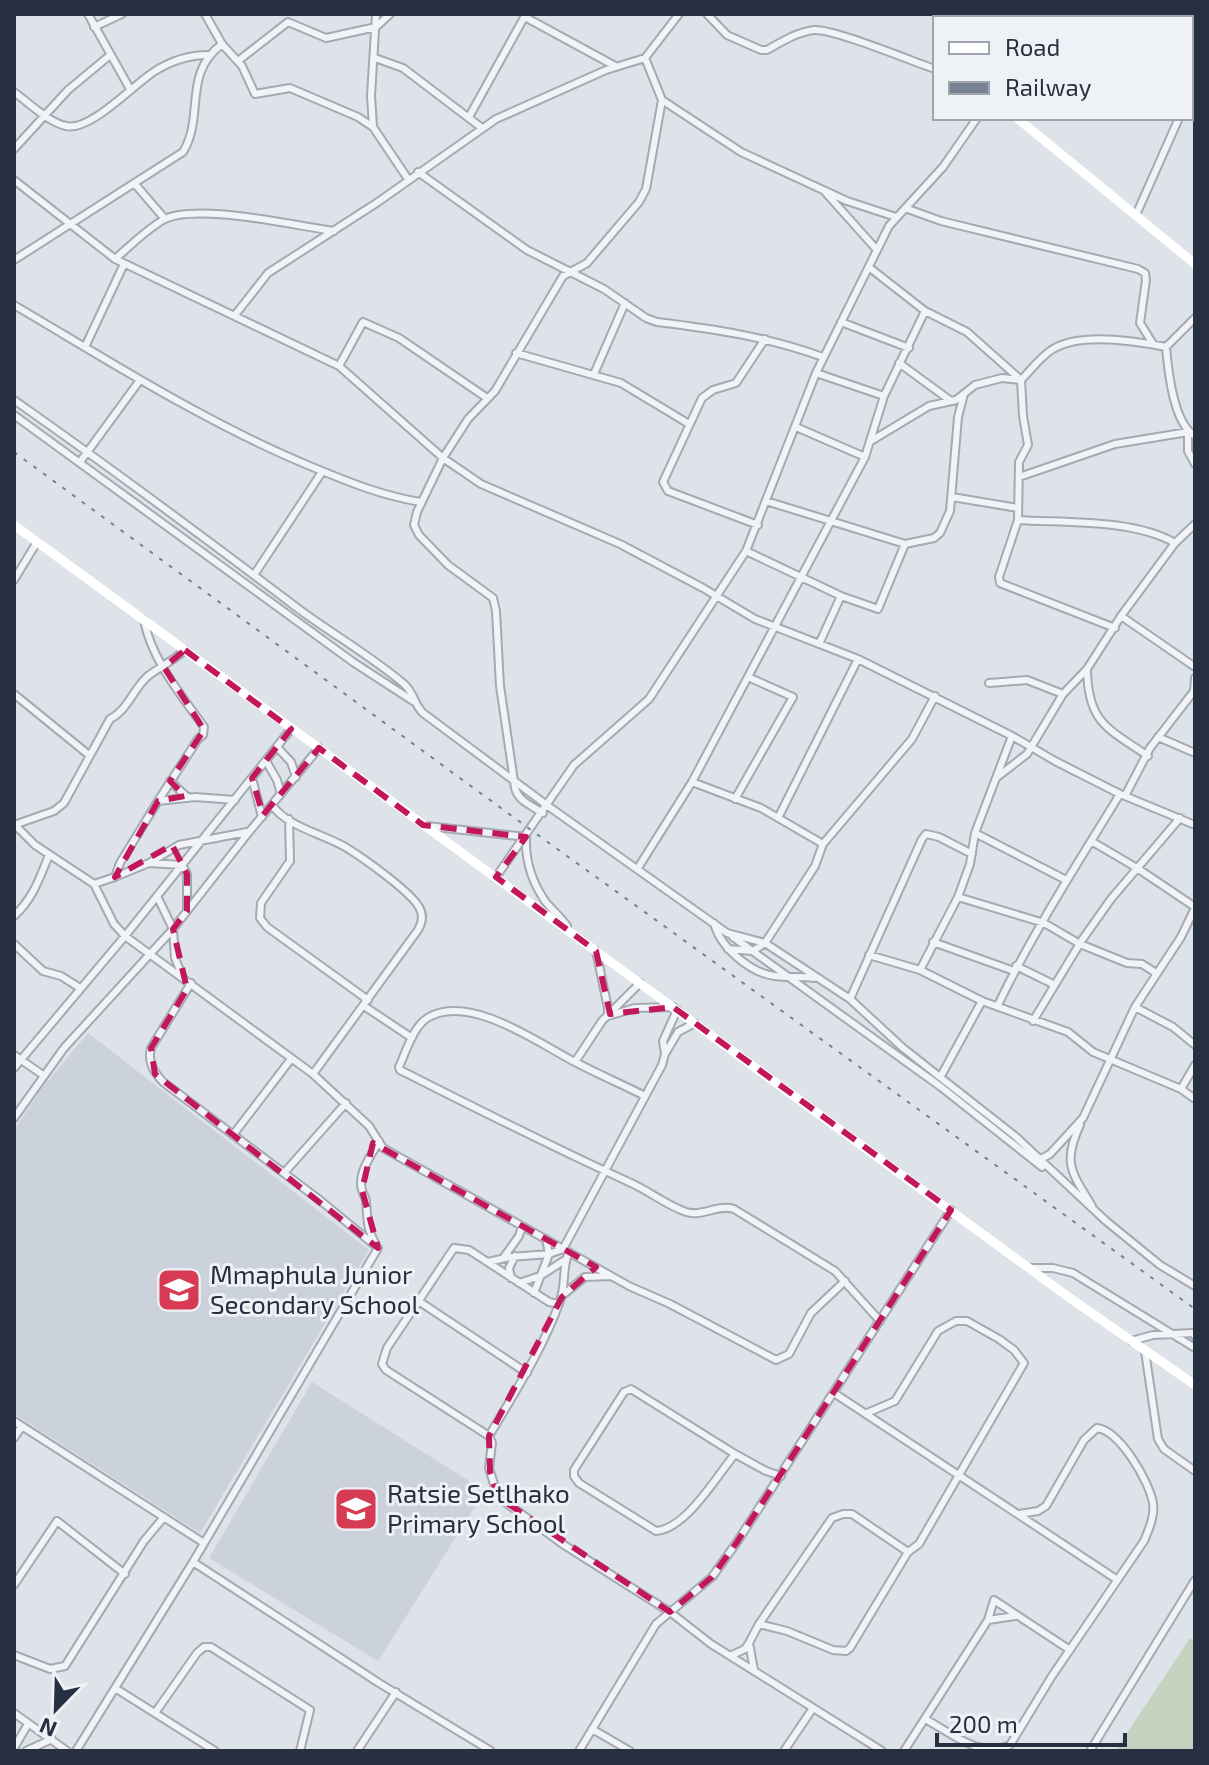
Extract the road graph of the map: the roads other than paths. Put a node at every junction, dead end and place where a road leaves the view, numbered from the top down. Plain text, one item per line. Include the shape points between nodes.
1 (88, 14) edge
2 (122, 14) edge
3 (205, 14) edge
4 (376, 14) edge
5 (390, 14) edge
6 (679, 14) edge
7 (707, 14) edge
8 (526, 16) edge
9 (94, 27) junction
10 (376, 27) junction
11 (222, 44) junction
12 (208, 55) junction
13 (109, 56) junction
14 (375, 58) junction
15 (645, 58) junction
16 (238, 61) junction
17 (615, 66) junction
18 (933, 68) edge
19 (130, 89) junction
20 (14, 92) edge
21 (662, 100) junction
22 (44, 114) junction
23 (469, 117) junction
24 (976, 120) edge
25 (1019, 120) edge
26 (1178, 120) edge
27 (373, 127) junction
28 (482, 128) junction
29 (14, 149) edge
30 (418, 172) junction
31 (408, 179) junction
32 (14, 180) edge
33 (134, 183) junction
34 (824, 191) junction
35 (905, 208) junction
36 (1136, 215) junction
37 (896, 217) junction
38 (165, 219) junction
39 (68, 224) junction
40 (334, 231) junction
41 (877, 250) junction
42 (115, 259) junction
43 (14, 260) edge
44 (124, 264) junction
45 (1195, 264) edge
46 (870, 268) junction
47 (570, 273) junction
48 (625, 303) junction
49 (14, 305) edge
50 (925, 311) junction
51 (235, 315) junction
52 (1195, 318) edge
53 (841, 322) junction
54 (765, 339) junction
55 (1153, 344) junction
56 (85, 347) junction
57 (1166, 347) junction
58 (909, 348) junction
59 (516, 353) junction
60 (823, 357) junction
61 (899, 363) junction
62 (339, 366) junction
63 (816, 373) junction
64 (594, 374) junction
65 (140, 380) junction
66 (1021, 380) junction
67 (964, 394) junction
68 (884, 396) junction
69 (487, 398) junction
70 (14, 400) edge
71 (951, 401) junction
72 (14, 415) edge
73 (689, 424) junction
74 (796, 427) junction
75 (1192, 434) edge
76 (871, 441) junction
77 (87, 451) junction
78 (865, 457) junction
79 (443, 458) junction
80 (80, 462) junction
81 (1195, 464) edge
82 (322, 472) junction
83 (1019, 477) junction
84 (952, 497) junction
85 (766, 501) junction
86 (421, 502) junction
87 (1018, 508) junction
88 (1018, 520) junction
89 (830, 522) junction
90 (1195, 524) edge
91 (14, 525) edge
92 (758, 525) junction
93 (37, 542) junction
94 (1175, 543) junction
95 (905, 544) junction
96 (746, 551) junction
97 (254, 575) junction
98 (801, 578) junction
99 (14, 580) edge
100 (246, 582) junction
101 (717, 596) junction
102 (841, 596) junction
103 (1121, 616) junction
104 (144, 620) junction
105 (774, 628) junction
106 (1115, 628) junction
107 (819, 644) junction
108 (185, 650) junction
109 (858, 659) junction
110 (164, 667) junction
111 (1195, 667) edge
112 (1087, 669) junction
113 (748, 677) junction
114 (1195, 678) edge
115 (989, 683) dead end
116 (14, 694) edge
117 (1063, 694) junction
118 (935, 696) junction
119 (413, 701) junction
120 (291, 729) junction
121 (1012, 736) junction
122 (1158, 737) junction
123 (277, 747) junction
124 (319, 748) junction
125 (1032, 748) junction
126 (1195, 753) edge
127 (89, 755) junction
128 (1148, 756) junction
129 (266, 761) junction
130 (296, 777) junction
131 (252, 778) junction
132 (996, 778) junction
133 (170, 781) junction
134 (514, 781) junction
135 (692, 782) junction
136 (281, 794) junction
137 (1122, 795) junction
138 (188, 798) junction
139 (735, 799) junction
140 (235, 800) junction
141 (158, 801) junction
142 (272, 805) junction
143 (545, 809) junction
144 (262, 817) junction
145 (778, 818) junction
146 (1180, 818) junction
147 (289, 819) junction
148 (15, 825) edge
149 (423, 825) junction
150 (1195, 825) edge
151 (249, 832) junction
152 (975, 833) junction
153 (526, 837) junction
154 (203, 839) junction
155 (1091, 841) junction
156 (823, 844) junction
157 (972, 854) junction
158 (49, 855) junction
159 (149, 863) junction
160 (182, 865) junction
161 (638, 868) junction
162 (1137, 868) junction
163 (115, 877) junction
164 (496, 877) junction
165 (1066, 880) junction
166 (94, 884) junction
167 (157, 896) junction
168 (958, 897) junction
169 (1195, 908) edge
170 (187, 911) junction
171 (14, 916) edge
172 (714, 923) junction
173 (1044, 923) junction
174 (173, 929) junction
175 (571, 932) junction
176 (727, 933) junction
177 (125, 936) junction
178 (933, 942) junction
179 (765, 943) junction
180 (14, 944) edge
181 (1080, 944) junction
182 (728, 949) junction
183 (596, 951) junction
184 (753, 951) junction
185 (869, 955) junction
186 (149, 956) junction
187 (1015, 969) junction
188 (920, 970) junction
189 (1156, 973) junction
190 (789, 976) junction
191 (183, 978) junction
192 (818, 979) junction
193 (191, 983) junction
194 (640, 983) junction
195 (1055, 985) junction
196 (80, 988) junction
197 (850, 999) junction
198 (982, 1001) junction
199 (366, 1003) junction
200 (998, 1005) junction
201 (1135, 1007) junction
202 (675, 1008) junction
203 (608, 1016) junction
204 (1033, 1021) junction
205 (695, 1023) junction
206 (412, 1038) junction
207 (1195, 1045) edge
208 (665, 1054) junction
209 (17, 1057) edge
210 (291, 1059) junction
211 (1111, 1060) junction
212 (575, 1062) junction
213 (1195, 1065) edge
214 (14, 1068) edge
215 (313, 1074) junction
216 (43, 1075) junction
217 (941, 1076) junction
218 (1181, 1089) junction
219 (645, 1096) junction
220 (1195, 1099) edge
221 (346, 1103) junction
222 (14, 1118) edge
223 (1083, 1118) junction
224 (233, 1135) junction
225 (379, 1141) junction
226 (1039, 1160) junction
227 (1051, 1171) junction
228 (605, 1172) junction
229 (284, 1173) junction
230 (951, 1210) junction
231 (1096, 1212) junction
232 (522, 1226) junction
233 (545, 1239) junction
234 (378, 1248) junction
235 (566, 1250) junction
236 (549, 1254) junction
237 (515, 1256) junction
238 (502, 1258) junction
239 (565, 1260) junction
240 (488, 1262) junction
241 (1029, 1268) junction
242 (498, 1269) junction
243 (540, 1276) junction
244 (613, 1277) junction
245 (511, 1278) junction
246 (845, 1281) junction
247 (519, 1283) junction
248 (1195, 1286) edge
249 (534, 1293) junction
250 (560, 1300) junction
251 (420, 1302) junction
252 (880, 1321) junction
253 (1170, 1335) junction
254 (1195, 1336) edge
255 (1131, 1341) junction
256 (1195, 1348) edge
257 (1145, 1351) junction
258 (527, 1373) junction
259 (1192, 1382) edge
260 (834, 1393) junction
261 (867, 1413) junction
262 (14, 1421) edge
263 (22, 1426) junction
264 (489, 1436) junction
265 (14, 1438) edge
266 (735, 1454) junction
267 (1195, 1471) edge
268 (781, 1476) junction
269 (960, 1476) junction
270 (1019, 1514) junction
271 (164, 1517) junction
272 (204, 1543) junction
273 (908, 1552) junction
274 (193, 1562) junction
275 (125, 1574) junction
276 (1116, 1579) junction
277 (1195, 1580) edge
278 (14, 1585) edge
279 (670, 1612) junction
280 (1015, 1616) junction
281 (988, 1620) junction
282 (759, 1624) junction
283 (749, 1643) junction
284 (1070, 1650) junction
285 (14, 1655) edge
286 (730, 1656) junction
287 (754, 1670) junction
288 (115, 1688) junction
289 (396, 1692) junction
290 (813, 1708) junction
291 (14, 1713) edge
292 (155, 1713) junction
293 (925, 1719) junction
294 (28, 1724) junction
295 (592, 1729) junction
296 (52, 1738) junction
297 (14, 1748) edge
298 (26, 1751) edge
299 (67, 1751) edge
300 (76, 1751) edge
301 (215, 1751) edge
302 (300, 1751) edge
303 (357, 1751) edge
304 (491, 1751) edge
305 (579, 1751) edge
306 (630, 1751) edge
307 (784, 1751) edge
308 (882, 1751) edge
309 (904, 1751) edge
310 (1090, 1751) edge

1 - 9 street
2 - 9 street
3 - 11 street
4 - 10 street
5 - 10 street
6 - 15 street
7 - 18 street via 727,35 761,50 815,30
8 - 17 street
8 - 23 street
9 - 13 street
10 - 14 street
10 - 16 street via 326,38 288,22
11 - 12 street
11 - 16 street
12 - 19 street via 186,57 156,70
12 - 33 street via 195,92 186,147
13 - 19 street
13 - 22 street
14 - 23 street via 403,68
14 - 27 street
15 - 17 street
15 - 21 street
16 - 27 street via 255,94 290,88
17 - 28 street
19 - 22 street via 79,126 58,124
20 - 22 street
21 - 34 street via 741,152
21 - 47 street via 646,189 587,263
22 - 29 street
23 - 28 street
24 - 35 street
25 - 36 street
26 - 36 street
27 - 31 street
28 - 30 street
30 - 31 street
30 - 47 street via 527,250
31 - 40 street
32 - 39 street
33 - 38 street
33 - 39 street
34 - 37 street
34 - 41 street
35 - 37 street
35 - 55 street via 1138,269 1146,280 1140,323
36 - 45 street
37 - 41 street
38 - 40 street via 220,214
38 - 42 street
39 - 42 street
39 - 43 street
40 - 51 street via 268,273
41 - 46 street
42 - 44 street
44 - 51 street
44 - 56 street
46 - 50 street
46 - 53 street
47 - 48 street
47 - 59 street via 563,276
48 - 54 street via 657,322
48 - 64 street
49 - 56 street
50 - 58 street
50 - 66 street via 967,332
51 - 62 street
52 - 57 street
53 - 58 street
53 - 60 street
54 - 60 street
54 - 73 street via 736,383 702,398
55 - 57 street
55 - 66 street via 1063,344
56 - 65 street
57 - 75 street via 1176,404
58 - 61 street
59 - 64 street
59 - 69 street
60 - 63 street
61 - 68 street
61 - 71 street
62 - 69 street via 363,322 399,338
62 - 79 street
63 - 68 street
63 - 74 street
64 - 73 street via 621,383
65 - 77 street
65 - 82 street
66 - 67 street via 1002,378 975,385
66 - 83 street via 1028,445 1019,462
67 - 71 street
67 - 84 street
68 - 76 street
69 - 79 street
70 - 77 street
71 - 76 street via 929,406
72 - 80 street
73 - 92 street via 664,486
74 - 78 street
74 - 85 street
75 - 81 street via 1188,451
75 - 83 street via 1115,444
76 - 78 street
77 - 80 street
77 - 97 street
78 - 89 street
79 - 86 street
79 - 101 street via 481,484 620,544
80 - 100 street
82 - 86 street
82 - 97 street
83 - 87 street
84 - 87 street
84 - 95 street via 940,533
85 - 89 street
85 - 92 street
86 - 134 street via 414,525 419,535 448,565 493,598
87 - 88 street
88 - 94 street via 1135,527
88 - 106 street via 1000,583
89 - 95 street
89 - 98 street
90 - 94 street
91 - 93 street
92 - 96 street
93 - 99 street
93 - 104 street
94 - 103 street
95 - 102 street via 878,609
96 - 98 street
96 - 101 street
97 - 100 street
97 - 119 street via 402,683 413,693
98 - 102 street
98 - 105 street
100 - 119 street
101 - 105 street
101 - 143 street via 649,699 574,765
102 - 107 street
103 - 106 street
103 - 111 street
104 - 108 street
104 - 110 street
105 - 107 street
105 - 113 street
106 - 112 street
107 - 109 street
108 - 110 street
108 - 120 street
109 - 118 street
109 - 145 street
110 - 127 street via 110,719
110 - 133 street via 204,727
112 - 117 street
112 - 128 street via 1092,708 1102,724
113 - 135 street
113 - 139 street via 793,697
114 - 122 street via 1194,691
115 - 117 street via 1027,680
116 - 127 street
117 - 125 street
118 - 121 street
118 - 156 street via 912,739
119 - 134 street
120 - 123 street
120 - 124 street
121 - 125 street
121 - 132 street
122 - 126 street
122 - 128 street
123 - 129 street
123 - 130 street
124 - 130 street
124 - 149 street
125 - 132 street
125 - 137 street
127 - 148 street via 64,803
128 - 137 street
129 - 131 street
129 - 136 street
130 - 136 street
131 - 140 street
131 - 144 street
132 - 152 street
133 - 138 street
133 - 141 street
134 - 143 street
135 - 139 street
135 - 161 street
136 - 142 street
137 - 146 street
137 - 155 street
138 - 140 street
138 - 141 street
139 - 145 street
140 - 154 street
141 - 163 street
142 - 144 street
142 - 147 street
143 - 153 street
143 - 161 street
144 - 151 street
145 - 156 street
146 - 150 street
146 - 162 street
147 - 199 street via 290,861 261,903 260,918
147 - 199 street via 348,848 421,909 418,930
148 - 158 street
149 - 153 street
149 - 164 street
151 - 154 street
151 - 170 street
152 - 157 street
152 - 165 street
153 - 164 street
153 - 175 street via 532,875
154 - 159 street via 172,847
154 - 160 street
155 - 162 street
155 - 165 street
156 - 179 street via 815,866
157 - 168 street
157 - 185 street via 926,834
158 - 166 street
158 - 171 street via 37,887
159 - 160 street
159 - 163 street
160 - 167 street
160 - 170 street
161 - 172 street
162 - 169 street
162 - 181 street
163 - 166 street
164 - 175 street
165 - 173 street
166 - 177 street
167 - 174 street
167 - 177 street
168 - 173 street
168 - 178 street
169 - 189 street
170 - 174 street
172 - 176 street
172 - 182 street
173 - 181 street
173 - 187 street
174 - 186 street
174 - 191 street
175 - 183 street
176 - 179 street
176 - 184 street
177 - 186 street
177 - 196 street
178 - 187 street
178 - 188 street
179 - 184 street
179 - 192 street
180 - 196 street via 43,971
181 - 189 street
181 - 195 street
182 - 184 street
182 - 190 street via 760,973
183 - 194 street
183 - 203 street
184 - 190 street
185 - 188 street
185 - 197 street
186 - 191 street
186 - 216 street
187 - 195 street
187 - 200 street
188 - 198 street
189 - 201 street
190 - 192 street
190 - 227 street
191 - 193 street
192 - 197 street
193 - 210 street
193 - 224 street via 151,1048 151,1067
194 - 202 street
194 - 203 street
195 - 204 street
196 - 209 street
197 - 217 street
198 - 200 street
198 - 217 street
199 - 206 street
199 - 215 street
200 - 204 street
201 - 207 street
201 - 211 street
202 - 203 street via 635,1008
202 - 205 street
202 - 208 street via 663,1041
203 - 212 street
204 - 211 street via 1068,1032
205 - 208 street via 678,1032
205 - 230 street
206 - 212 street via 430,1016 464,1013 506,1025
206 - 228 street via 400,1070
208 - 219 street
209 - 214 street
209 - 216 street
210 - 215 street
210 - 224 street
211 - 218 street
211 - 223 street
212 - 219 street
213 - 218 street
215 - 221 street
216 - 222 street
217 - 226 street
218 - 220 street
219 - 228 street
221 - 225 street
221 - 229 street
223 - 226 street
223 - 231 street via 1070,1154 1074,1179
224 - 229 street
225 - 232 street via 387,1151
225 - 234 street via 362,1182 365,1217
226 - 227 street
227 - 231 street
228 - 235 street
228 - 246 street via 690,1213 734,1209
229 - 234 street
230 - 241 street
230 - 252 street
231 - 248 street via 1160,1265
232 - 233 street
232 - 238 street
233 - 235 street
233 - 236 street
234 - 272 street
235 - 236 street
235 - 239 street
235 - 244 street
236 - 237 street
236 - 243 street
237 - 238 street
237 - 245 street
238 - 240 street
238 - 242 street
239 - 243 street
239 - 250 street
240 - 242 street
240 - 251 street via 454,1248
241 - 253 street via 1073,1273
241 - 255 street
242 - 245 street
243 - 247 street
243 - 249 street
244 - 246 street via 776,1360 789,1354 811,1313
244 - 250 street via 585,1277
245 - 247 street
246 - 252 street
247 - 249 street
249 - 250 street via 549,1302
250 - 258 street
251 - 258 street
251 - 264 street via 387,1348 382,1364
252 - 260 street
253 - 254 street
253 - 255 street
253 - 256 street
255 - 257 street
257 - 259 street
257 - 267 street via 1158,1439
258 - 264 street
260 - 261 street
260 - 268 street
261 - 269 street
261 - 269 street via 901,1394 942,1327 964,1320 999,1339 1023,1365
262 - 263 street
263 - 265 street
263 - 271 street
264 - 279 street via 489,1468 498,1497
266 - 266 street via 628,1389 574,1476 656,1531 664,1531 679,1523
266 - 268 street
268 - 279 street via 712,1577
269 - 270 street
269 - 273 street via 919,1544
270 - 276 street
270 - 276 street via 1046,1506 1086,1437 1097,1428 1108,1430 1134,1462 1153,1501 1144,1541
271 - 272 street
271 - 275 street
272 - 274 street
273 - 282 street via 846,1651
273 - 282 street via 852,1514 837,1516
274 - 288 street
274 - 289 street
275 - 278 street via 57,1521
275 - 285 street via 65,1666 50,1669
276 - 284 street
277 - 310 street
279 - 286 street
279 - 295 street via 644,1640
280 - 281 street
280 - 281 street via 994,1600
280 - 284 street
281 - 293 street
282 - 283 street
283 - 286 street
283 - 287 street
284 - 293 street via 1010,1745 999,1751 974,1746
286 - 287 street
287 - 290 street
288 - 292 street
288 - 300 street
289 - 303 street
289 - 304 street
290 - 307 street
290 - 308 street
291 - 294 street
292 - 301 street
292 - 302 street via 197,1653 211,1647 310,1710
293 - 309 street
294 - 296 street
294 - 297 street
295 - 305 street
295 - 306 street
296 - 298 street
296 - 299 street

